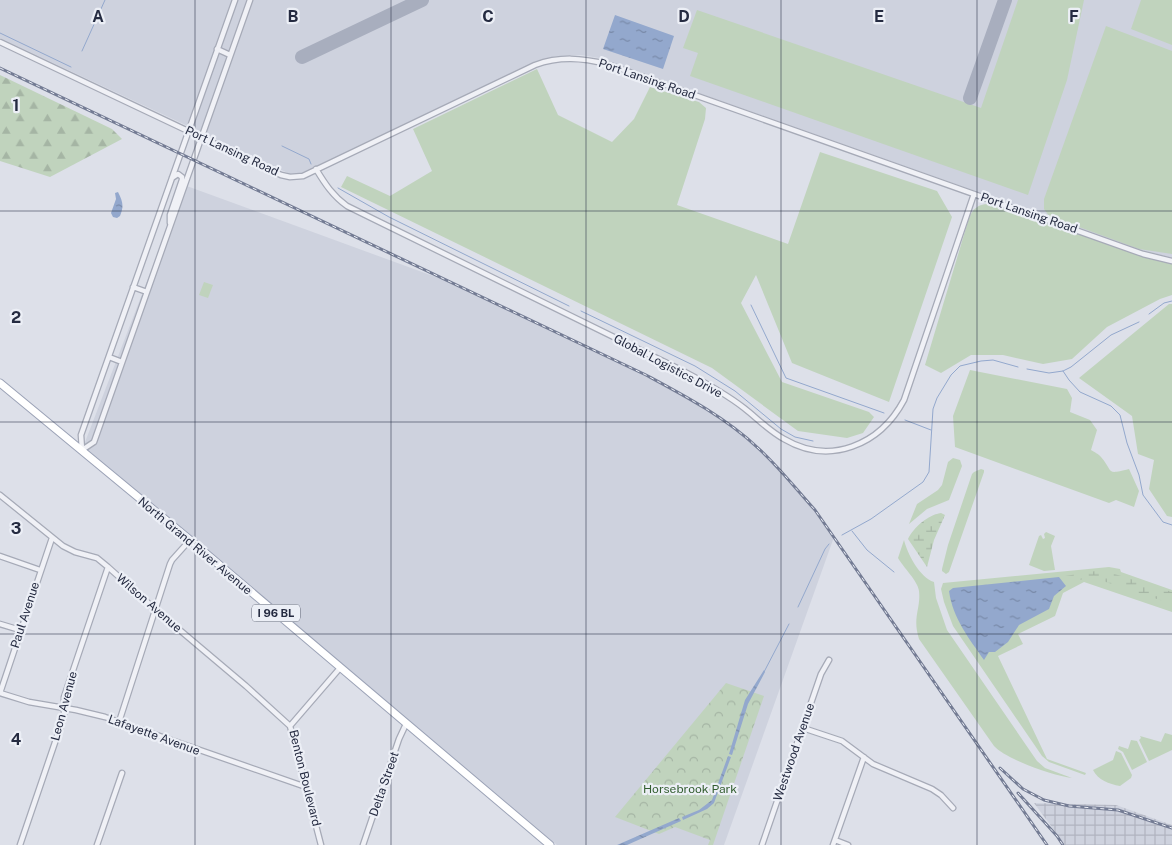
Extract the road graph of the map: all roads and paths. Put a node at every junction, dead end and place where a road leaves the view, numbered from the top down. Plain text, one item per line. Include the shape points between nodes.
1 (235, 0) edge
2 (250, 0) edge
3 (0, 42) edge
4 (217, 50) junction
5 (230, 54) junction
6 (189, 130) junction
7 (202, 137) junction
8 (316, 169) junction
9 (172, 179) junction
10 (974, 194) junction
11 (170, 227) junction
12 (1172, 261) edge
13 (133, 287) junction
14 (147, 292) junction
15 (108, 357) junction
16 (122, 362) junction
17 (0, 383) edge
18 (82, 450) junction
19 (0, 495) edge
20 (52, 538) junction
21 (190, 540) junction
22 (0, 556) edge
23 (108, 567) junction
24 (40, 570) junction
25 (156, 610) junction
26 (0, 624) edge
27 (20, 630) junction
28 (829, 660) dead end
29 (340, 668) junction
30 (0, 693) edge
31 (63, 708) junction
32 (119, 722) junction
33 (406, 724) junction
34 (290, 726) junction
35 (803, 728) junction
36 (864, 757) junction
37 (122, 773) dead end
38 (306, 787) junction
39 (953, 808) dead end
40 (834, 843) edge
41 (20, 845) edge
42 (97, 845) edge
43 (321, 845) edge
44 (363, 845) edge
45 (550, 845) edge
46 (762, 845) edge
47 (848, 845) edge

1 - 4 street
2 - 5 street
3 - 6 street, Port Lansing Road
4 - 5 street
4 - 6 street
5 - 7 street
6 - 7 street, Port Lansing Road
6 - 9 street
7 - 8 street, Port Lansing Road via 290,177 303,176
7 - 11 street
8 - 10 street, Port Lansing Road via 535,65 548,60 574,58 607,64
8 - 10 street, Global Logistics Drive via 337,200 347,206 685,372 728,397 784,439 813,450 830,451 856,446 871,438 890,422 904,400
9 - 11 street via 176,175 182,177 170,215
9 - 13 street
10 - 12 street, Port Lansing Road via 1143,254
11 - 14 street
13 - 14 street
13 - 15 street
14 - 16 street
15 - 16 street
15 - 18 street via 81,435
16 - 18 street via 94,442
17 - 18 main road, North Grand River Avenue / I 96 BL
18 - 21 main road, North Grand River Avenue / I 96 BL
19 - 20 street, Wilson Avenue
20 - 23 street, Wilson Avenue via 69,550 97,558
20 - 24 street, Paul Avenue
21 - 25 street via 172,560
21 - 29 main road, North Grand River Avenue / I 96 BL
22 - 24 street
23 - 25 street, Wilson Avenue
23 - 31 street, Leon Avenue
24 - 27 street, Paul Avenue
25 - 32 street
25 - 34 street, Wilson Avenue
26 - 27 street
27 - 30 street, Paul Avenue
28 - 35 street, Westwood Avenue
29 - 33 main road, North Grand River Avenue / I 96 BL
29 - 34 street, Benton Boulevard
30 - 31 street, Lafayette Avenue
31 - 32 street, Lafayette Avenue
31 - 41 street, Leon Avenue via 64,716
32 - 38 street, Lafayette Avenue
33 - 44 street, Delta Street
33 - 45 main road, North Grand River Avenue / I 96 BL
34 - 38 street, Benton Boulevard
35 - 36 street via 842,741
35 - 46 street, Westwood Avenue
36 - 39 street via 885,770 932,789
36 - 40 street
37 - 42 street
38 - 43 street, Benton Boulevard
40 - 47 street

